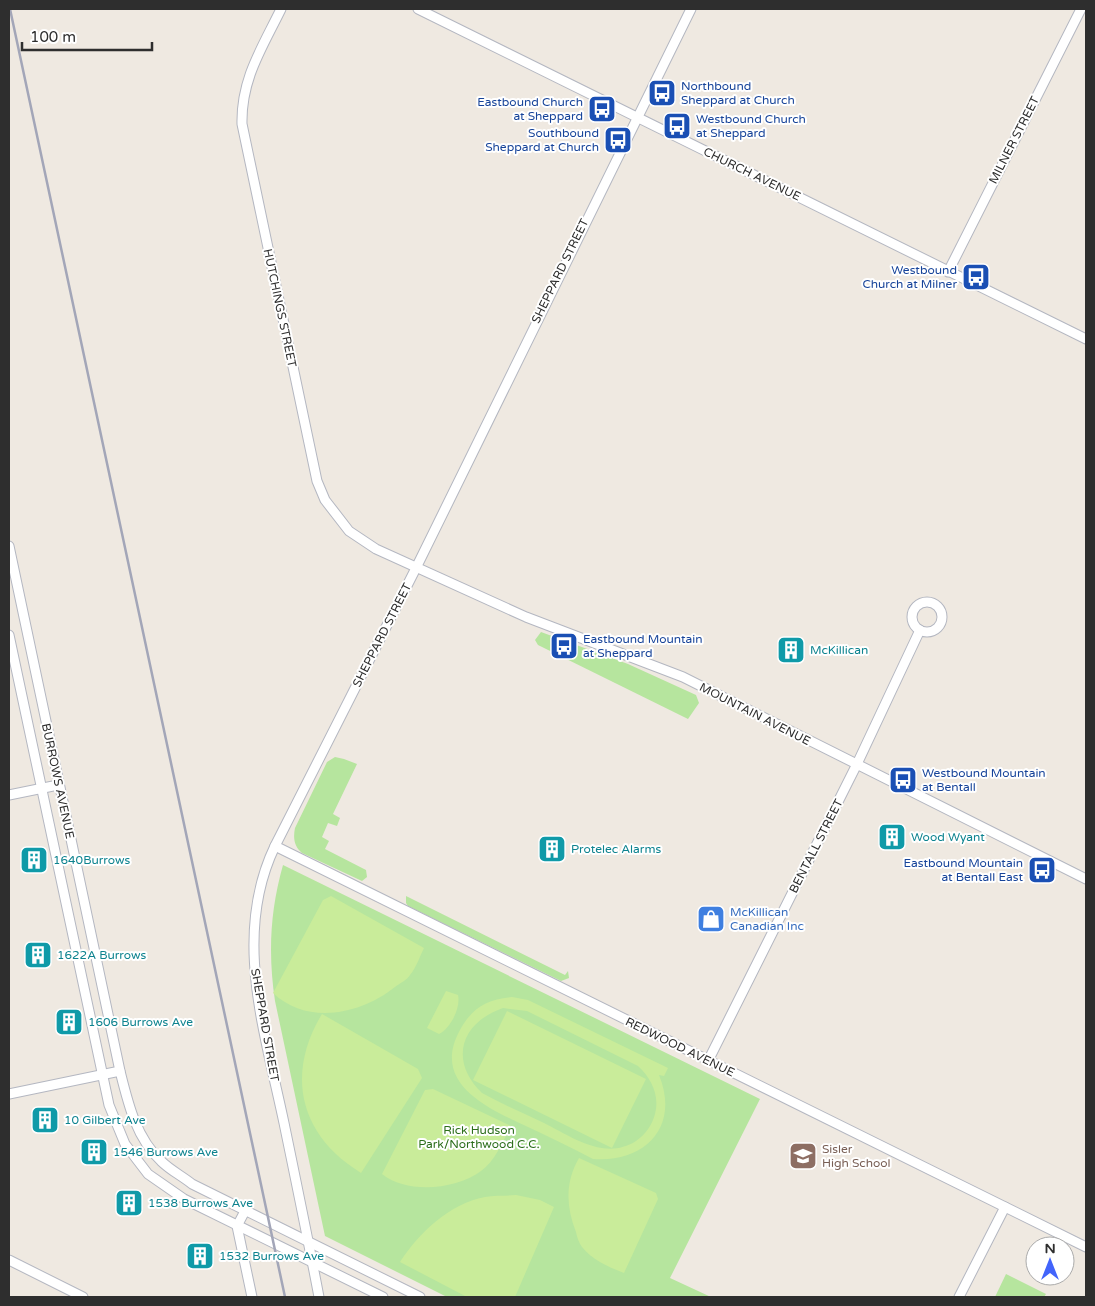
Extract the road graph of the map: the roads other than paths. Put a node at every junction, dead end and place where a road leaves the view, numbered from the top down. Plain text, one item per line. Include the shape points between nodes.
1 (281, 9) edge
2 (418, 9) edge
3 (691, 9) edge
4 (1081, 9) edge
5 (637, 117) junction
6 (948, 272) junction
7 (1086, 339) edge
8 (9, 546) edge
9 (416, 568) junction
10 (920, 630) dead end
11 (9, 635) edge
12 (857, 764) junction
13 (58, 785) junction
14 (42, 788) junction
15 (9, 796) edge
16 (275, 846) junction
17 (1086, 879) edge
18 (708, 1061) junction
19 (120, 1071) junction
20 (102, 1075) junction
21 (9, 1094) edge
22 (1005, 1207) junction
23 (245, 1211) junction
24 (237, 1226) junction
25 (309, 1242) junction
26 (1086, 1247) edge
27 (9, 1260) edge
28 (312, 1262) junction
29 (84, 1297) edge
30 (252, 1297) edge
31 (319, 1297) edge
32 (382, 1297) edge
33 (420, 1297) edge
34 (959, 1297) edge

1 - 9 street, HUTCHINGS STREET via 248,78 242,100 242,124 317,481 325,500 349,531 376,549
2 - 5 street, CHURCH AVENUE
3 - 5 street, SHEPPARD STREET
4 - 6 street, MILNER STREET
5 - 6 street, CHURCH AVENUE
5 - 9 street, SHEPPARD STREET
6 - 7 street, CHURCH AVENUE
8 - 13 street, BURROWS AVENUE
9 - 12 street, MOUNTAIN AVENUE via 526,617 683,678
9 - 16 street, SHEPPARD STREET
10 - 12 street, BENTALL STREET
11 - 14 street, BURROWS AVENUE
12 - 17 street, MOUNTAIN AVENUE
12 - 18 street, BENTALL STREET
13 - 14 street
13 - 19 street, BURROWS AVENUE
14 - 15 street
14 - 20 street, BURROWS AVENUE
16 - 18 street, REDWOOD AVENUE
16 - 25 street, SHEPPARD STREET via 259,888 253,938 254,976
18 - 22 street, REDWOOD AVENUE
19 - 20 street
19 - 23 street, BURROWS AVENUE via 128,1104 141,1134 160,1160 192,1184
20 - 21 street
20 - 24 street, BURROWS AVENUE via 109,1105 125,1144 148,1174 184,1199
22 - 26 street, REDWOOD AVENUE
22 - 34 street
23 - 24 street
23 - 25 street, BURROWS AVENUE
24 - 28 street, BURROWS AVENUE
24 - 30 street
25 - 28 street, SHEPPARD STREET
25 - 33 street, BURROWS AVENUE
27 - 29 street
28 - 31 street, SHEPPARD STREET
28 - 32 street, BURROWS AVENUE

